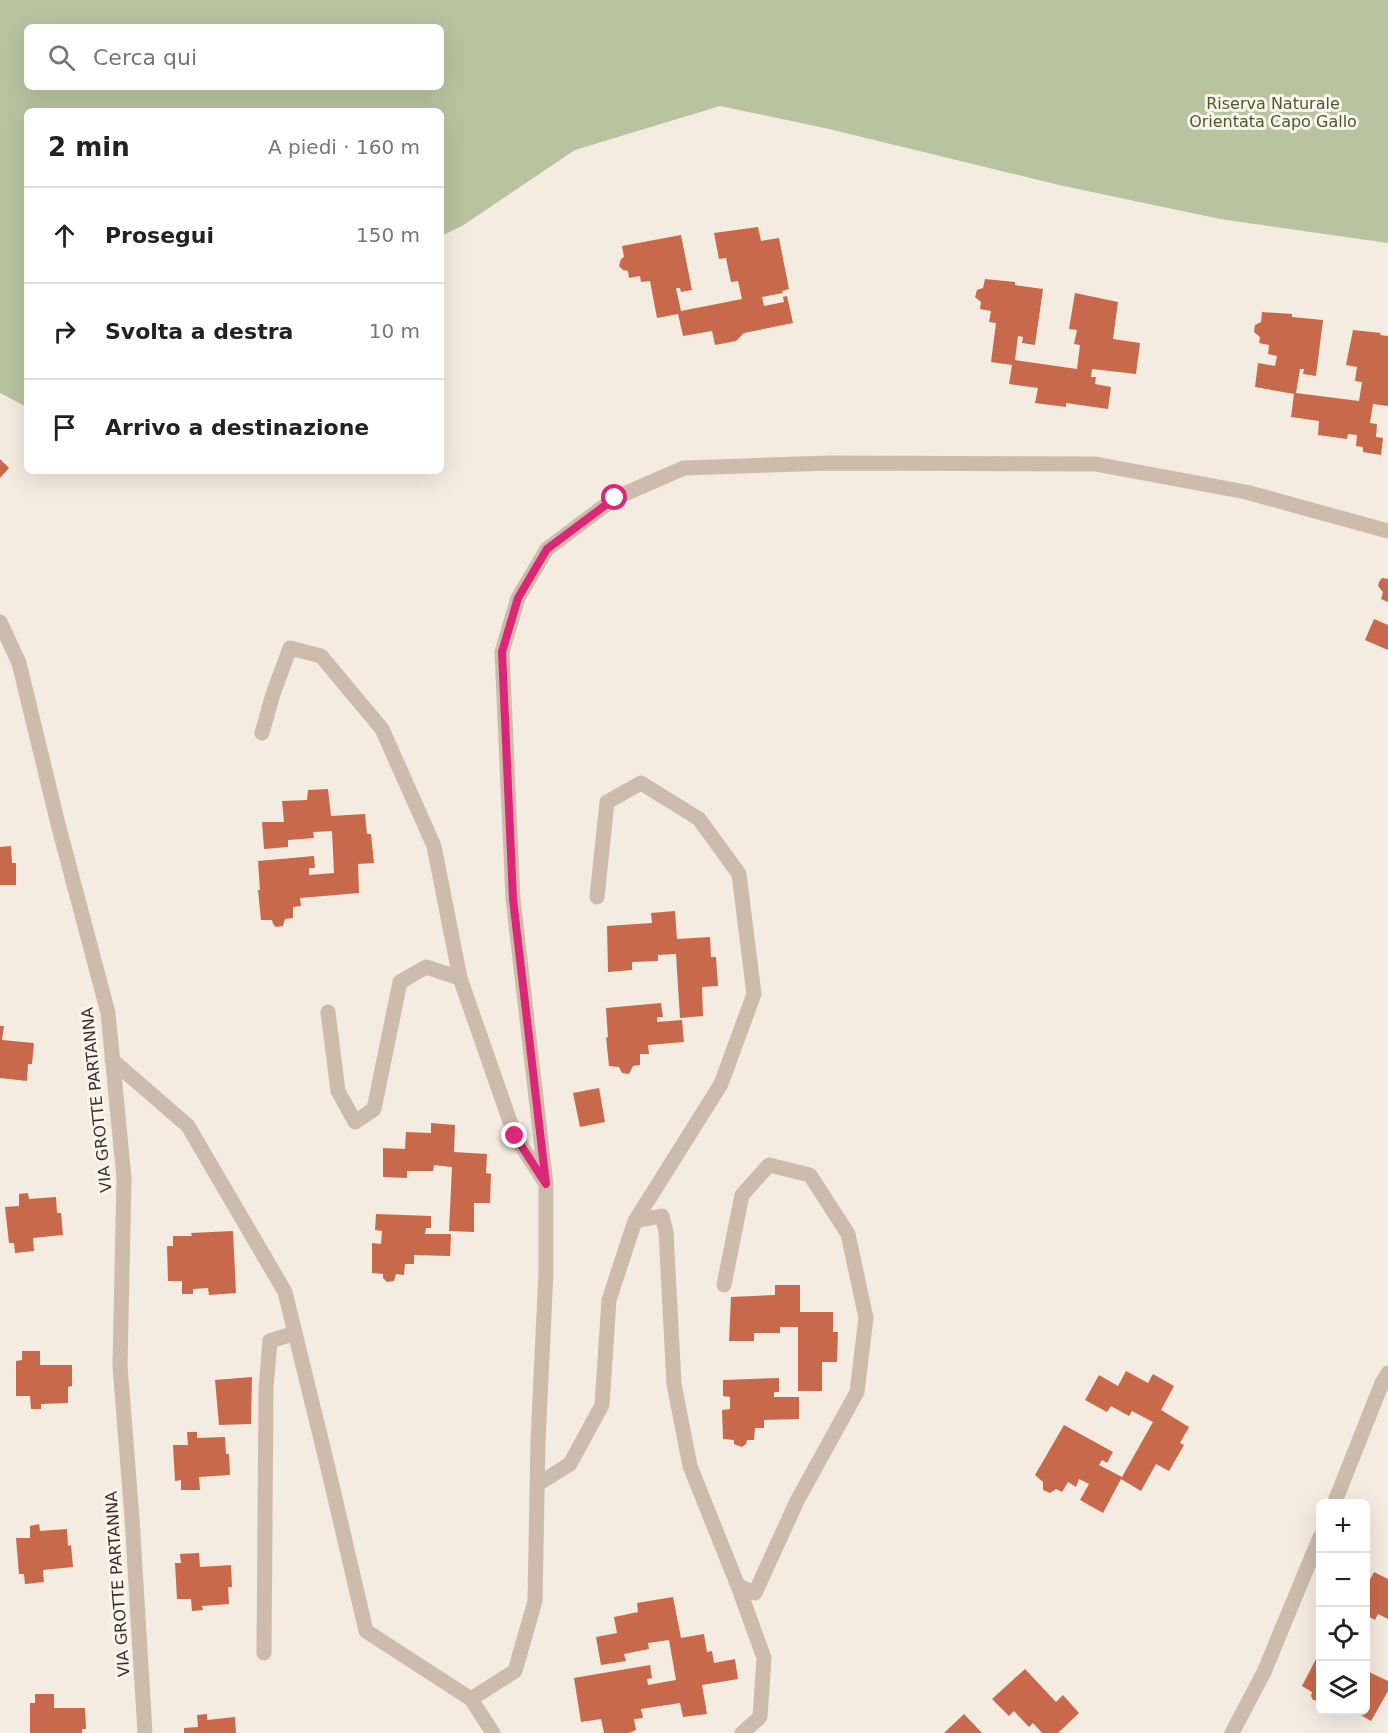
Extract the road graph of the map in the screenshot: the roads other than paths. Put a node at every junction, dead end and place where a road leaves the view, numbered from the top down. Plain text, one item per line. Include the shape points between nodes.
1 (1388, 531) edge
2 (0, 622) edge
3 (262, 733) dead end
4 (597, 897) dead end
5 (460, 978) junction
6 (328, 1012) dead end
7 (112, 1060) junction
8 (546, 1184) junction
9 (635, 1221) junction
10 (724, 1285) dead end
11 (295, 1333) junction
12 (1388, 1373) edge
13 (538, 1484) junction
14 (1336, 1499) edge
15 (1316, 1547) edge
16 (738, 1586) junction
17 (264, 1653) dead end
18 (471, 1699) junction
19 (760, 1717) junction
20 (145, 1733) edge
21 (493, 1733) edge
22 (742, 1733) edge
23 (758, 1733) edge
24 (1232, 1733) edge

1 - 8 street via 1246,492 1095,464 830,463 684,468 615,498 547,549 518,598 502,652 513,899
2 - 7 street, VIA GROTTE PARTANNA via 19,663 108,1013
3 - 5 street via 290,648 321,656 382,729 434,846
4 - 9 street via 608,802 641,783 699,819 739,874 754,994 721,1084
5 - 6 street via 426,967 400,981 374,1109 356,1122 338,1091
5 - 8 street via 515,1136
7 - 11 street via 188,1126 285,1292
7 - 20 street, VIA GROTTE PARTANNA via 124,1178 120,1366
8 - 13 street
9 - 13 street via 609,1300 602,1405 570,1464
9 - 16 street via 662,1216 674,1383 690,1466
10 - 16 street via 742,1195 769,1165 810,1175 848,1234 866,1318 857,1392 797,1501 755,1593
11 - 17 street via 270,1341 266,1388
11 - 18 street via 366,1631
12 - 14 street
13 - 18 street via 535,1601 515,1671
15 - 24 street via 1264,1672
16 - 19 street via 764,1658
18 - 21 street
19 - 22 street
19 - 23 street

